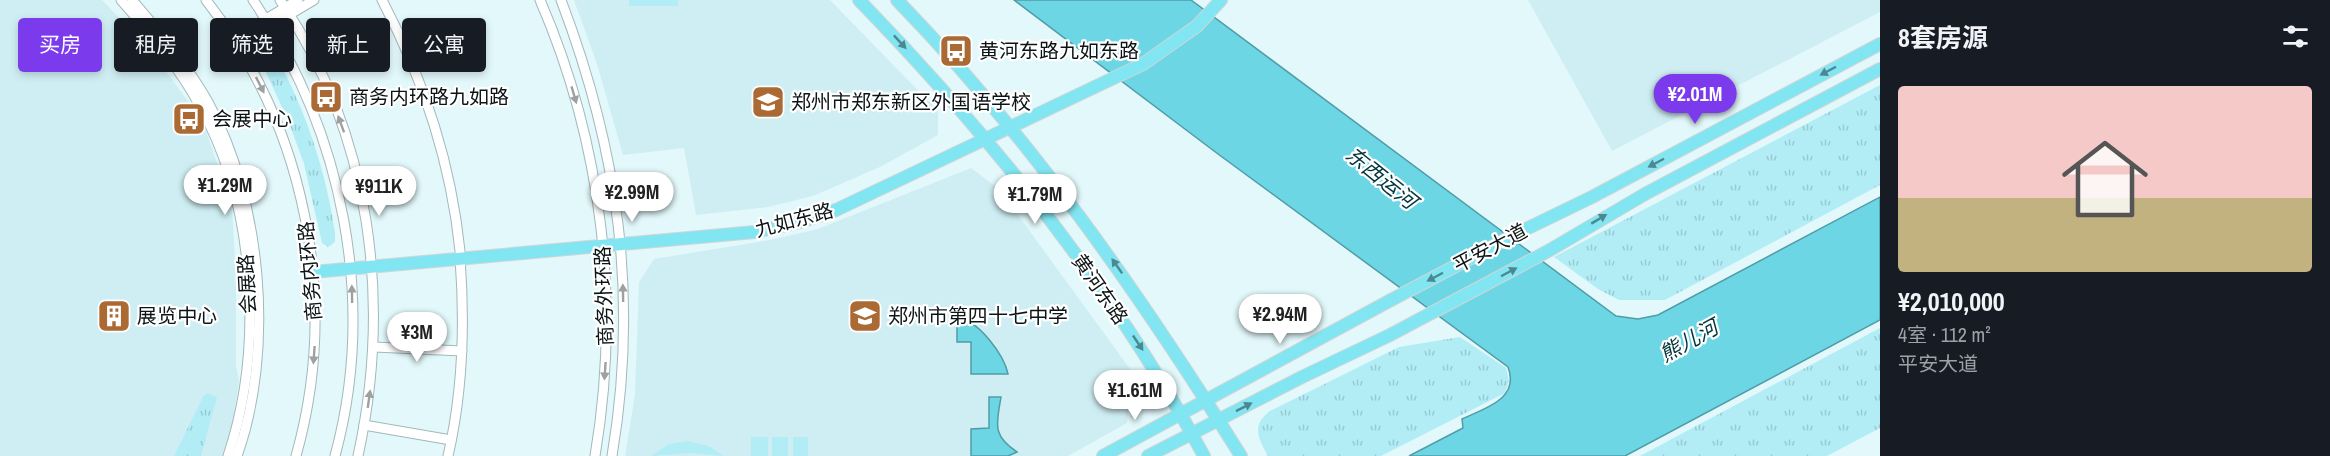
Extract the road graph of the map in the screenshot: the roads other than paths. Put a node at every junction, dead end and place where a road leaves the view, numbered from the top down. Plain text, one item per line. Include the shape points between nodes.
1 (121, 0) edge
2 (132, 0) edge
3 (206, 0) edge
4 (253, 0) edge
5 (298, 0) edge
6 (314, 0) edge
7 (382, 0) edge
8 (540, 0) edge
9 (561, 0) edge
10 (859, 0) edge
11 (897, 0) edge
12 (1212, 0) edge
13 (1221, 0) edge
14 (284, 8) edge
15 (219, 18) edge
16 (265, 18) edge
17 (1880, 44) edge
18 (1880, 69) edge
19 (252, 72) edge
20 (294, 72) edge
21 (1099, 83) junction
22 (1009, 124) junction
23 (984, 136) junction
24 (620, 240) junction
25 (603, 242) junction
26 (460, 255) junction
27 (372, 263) junction
28 (350, 265) junction
29 (313, 268) junction
30 (374, 347) junction
31 (462, 351) junction
32 (1206, 400) junction
33 (1181, 414) junction
34 (1218, 420) junction
35 (364, 425) junction
36 (1192, 434) junction
37 (451, 440) junction
38 (228, 456) edge
39 (237, 456) edge
40 (296, 456) edge
41 (335, 456) edge
42 (358, 456) edge
43 (448, 456) edge
44 (595, 456) edge
45 (612, 456) edge
46 (1102, 456) edge
47 (1148, 456) edge
48 (1204, 456) edge
49 (1241, 456) edge

1 - 38 street, 会展路 via 160,46 201,108 222,158 241,224 249,297 247,363
2 - 39 street, 会展路 via 167,41 209,104 230,155 250,222 257,297 256,364
3 - 15 street, 商务内环路
4 - 16 street, 商务内环路
5 - 14 street
6 - 14 street
7 - 26 street via 407,51 434,123 452,196
8 -> 25 street, 商务外环路 via 566,67 582,125
9 - 24 street, 商务外环路 via 600,121 612,174
10 -> 23 main road, 黄河东路
11 - 22 main road, 黄河东路
12 - 21 main road, 九如东路 via 1156,48
13 - 21 main road, 九如东路 via 1197,26 1160,54
27 -> 14 street via 361,193 345,132 320,71
17 -> 32 main road, 平安大道, bridge
34 -> 18 main road, 平安大道 via 1420,319
19 -> 29 street, 商务内环路 via 288,152 303,204
20 - 28 street, 商务内环路 via 324,140 339,197
21 - 22 main road, 九如东路
22 - 23 main road, 九如东路
32 -> 22 main road, 黄河东路 via 1098,239
23 - 24 main road, 九如东路 via 798,215 754,225
23 -> 33 main road, 黄河东路 via 1097,284
24 - 25 main road, 九如东路
45 -> 24 street, 商务外环路 via 622,363
25 - 26 main road, 九如东路
25 -> 44 street, 商务外环路 via 605,362
26 - 27 main road, 九如东路
26 - 31 street
27 - 28 main road, 九如东路
27 - 30 street
28 - 29 main road, 九如东路
41 -> 28 street, 商务内环路 via 351,366
29 -> 40 street, 商务内环路 via 314,362
30 - 31 street
35 -> 30 street
31 - 37 street
32 - 33 main road, 平安大道
32 - 34 main road, 黄河东路
33 - 36 main road, 黄河东路
33 - 46 main road, 平安大道
34 - 36 main road, 平安大道
34 - 49 main road, 黄河东路
35 - 37 street
35 - 42 street
36 - 47 main road, 平安大道
36 - 48 main road, 黄河东路
37 - 43 street

